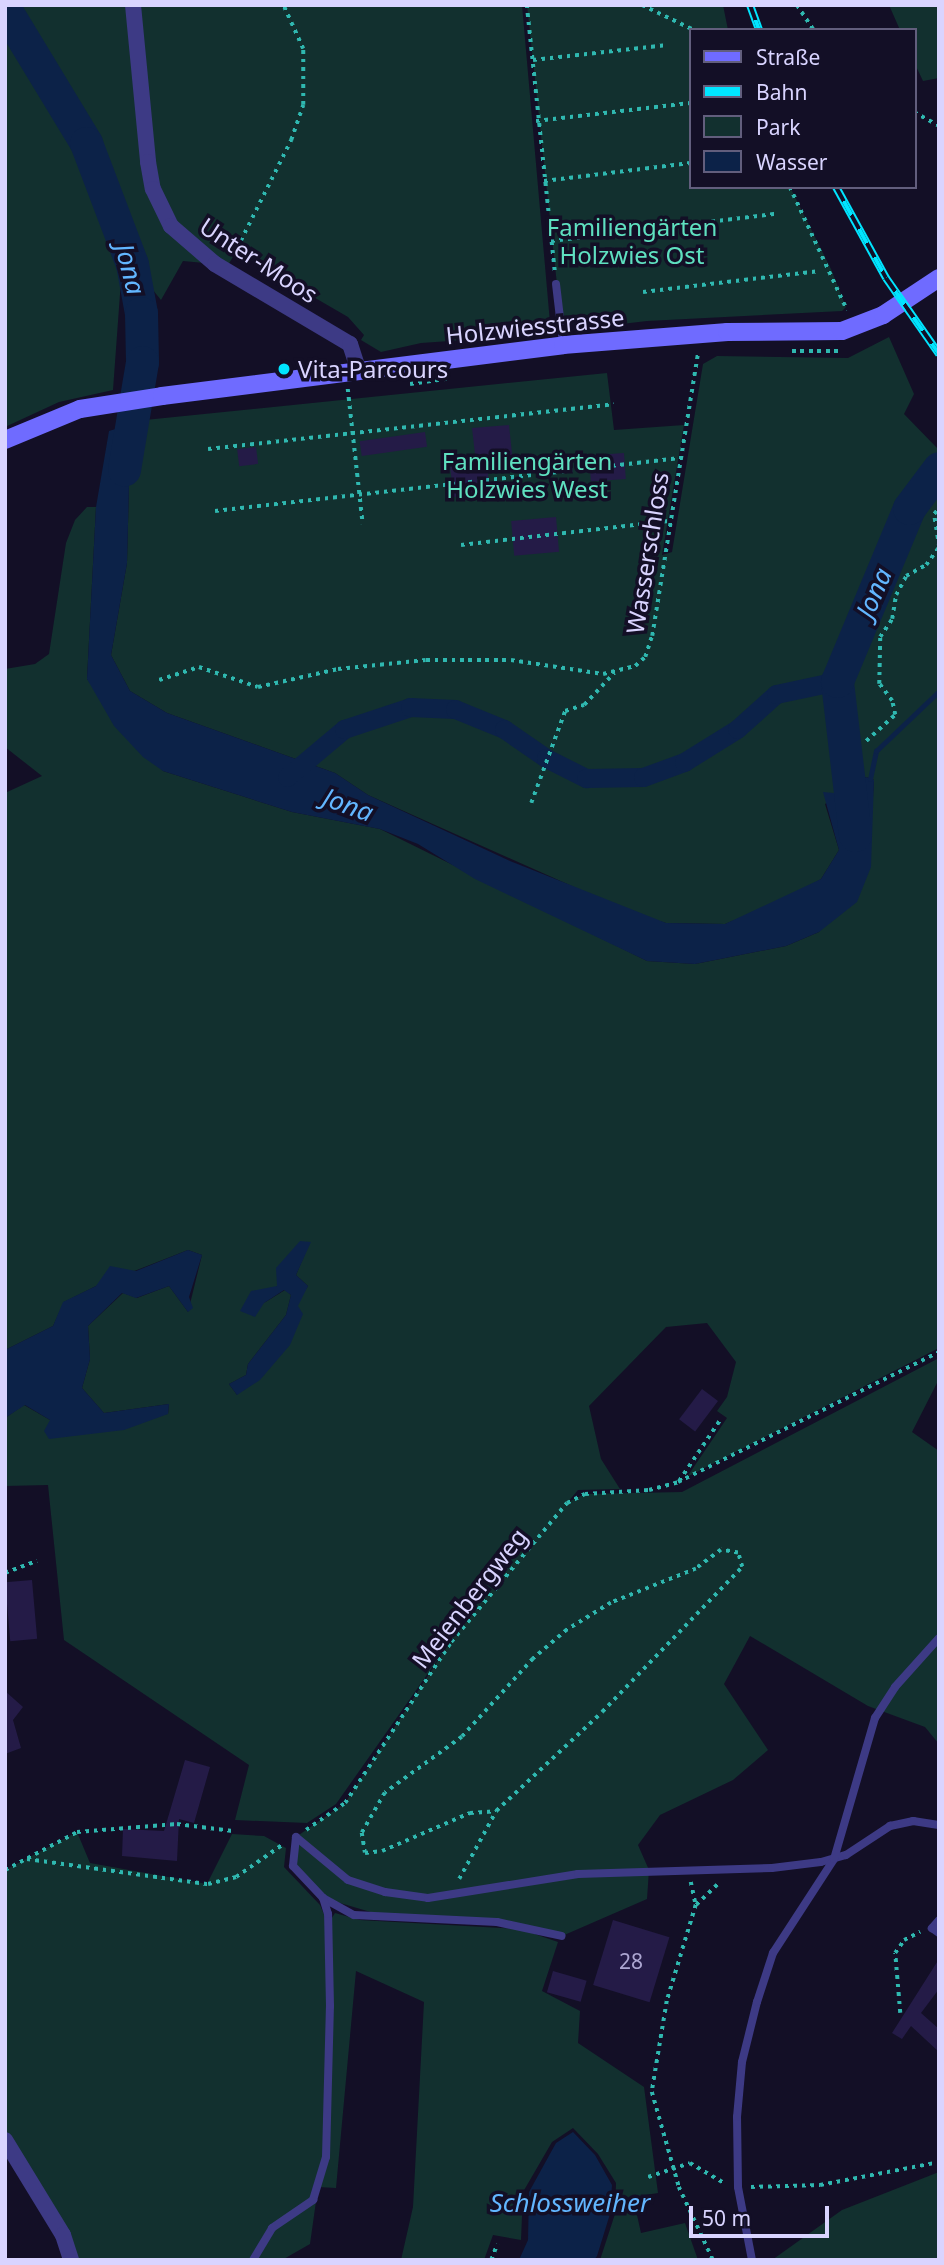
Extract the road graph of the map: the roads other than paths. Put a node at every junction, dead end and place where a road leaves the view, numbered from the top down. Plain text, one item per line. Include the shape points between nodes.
1 (133, 6) edge
2 (939, 278) edge
3 (556, 284) road end
4 (563, 345) junction
5 (360, 380) junction
6 (5, 440) edge
7 (939, 1638) edge
8 (939, 1825) edge
9 (834, 1859) junction
10 (323, 1898) junction
11 (939, 1920) edge
12 (935, 1931) edge
13 (562, 1936) dead end
14 (5, 2140) edge
15 (71, 2260) edge
16 (253, 2260) edge
17 (752, 2260) edge

1 - 5 street, Unter-Moos via 153,189 171,226 225,270 347,342 355,351
2 - 4 street, Holzwiesstrasse via 854,329 700,342
3 - 4 lane
4 - 5 street, Holzwiesstrasse
5 - 6 street, Holzwiesstrasse via 162,396 80,409
7 - 9 lane via 895,1687 875,1718
8 - 9 lane via 913,1821 890,1826
9 - 10 lane via 732,1870 578,1874 428,1898 385,1892 348,1880 296,1837 293,1866
9 - 17 lane via 773,1953 742,2062 738,2187
10 - 13 lane via 354,1915 496,1922
10 - 16 lane via 328,1914 330,2006 326,2157 313,2200 272,2228
11 - 12 lane
14 - 15 street via 63,2235

